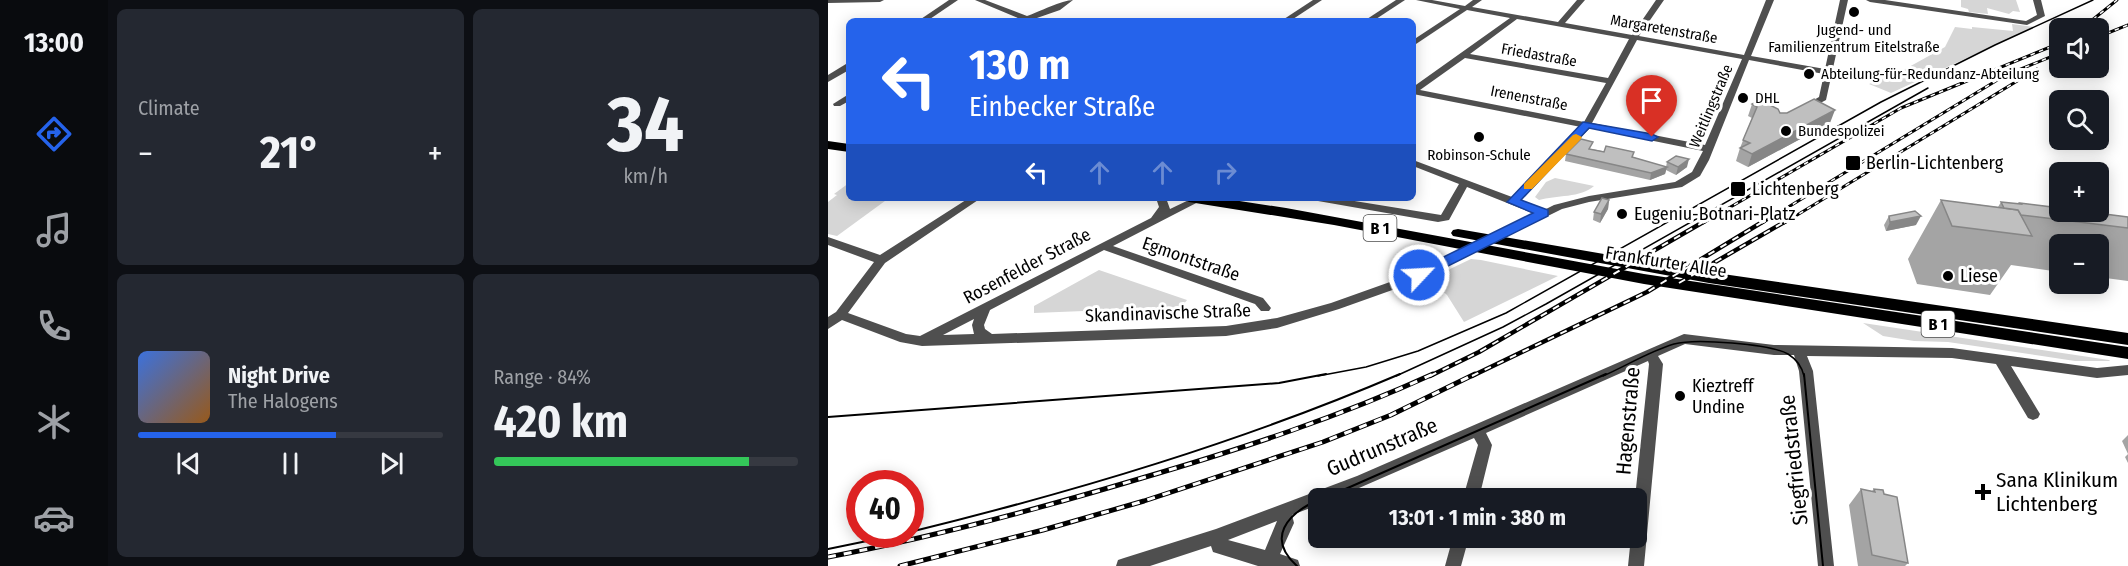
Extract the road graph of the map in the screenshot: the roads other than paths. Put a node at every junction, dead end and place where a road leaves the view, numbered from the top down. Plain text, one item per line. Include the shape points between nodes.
1 (880, 0) edge
2 (954, 0) edge
3 (979, 0) edge
4 (1069, 0) edge
5 (1318, 0) edge
6 (1401, 0) edge
7 (1420, 0) edge
8 (1478, 0) edge
9 (1581, 0) edge
10 (1660, 0) edge
11 (1770, 0) edge
12 (1844, 0) edge
13 (1870, 0) edge
14 (1937, 0) edge
15 (2037, 0) edge
16 (828, 2) edge
17 (1466, 8) junction
18 (1936, 10) junction
19 (1516, 17) junction
20 (927, 18) edge
21 (1025, 18) edge
22 (1034, 18) edge
23 (1290, 18) edge
24 (1373, 18) edge
25 (1560, 24) junction
26 (1634, 38) junction
27 (1416, 42) edge
28 (1463, 55) junction
29 (1748, 58) junction
30 (846, 70) edge
31 (1829, 72) junction
32 (828, 79) edge
33 (1611, 81) junction
34 (1416, 89) edge
35 (1416, 92) edge
36 (846, 99) edge
37 (846, 106) edge
38 (1794, 113) edge
39 (1587, 125) junction
40 (828, 145) edge
41 (846, 148) edge
42 (1709, 149) junction
43 (828, 154) edge
44 (846, 157) edge
45 (1416, 165) edge
46 (1465, 184) junction
47 (1509, 200) junction
48 (971, 201) edge
49 (1163, 201) edge
50 (1190, 201) edge
51 (1208, 201) edge
52 (1276, 201) edge
53 (1337, 201) edge
54 (1543, 213) junction
55 (1148, 223) junction
56 (1517, 225) junction
57 (828, 241) edge
58 (1103, 246) junction
59 (881, 260) junction
60 (985, 308) junction
61 (1265, 308) dead end
62 (840, 315) junction
63 (828, 324) edge
64 (987, 337) junction
65 (2128, 339) edge
66 (922, 341) junction
67 (1799, 350) junction
68 (1650, 353) junction
69 (2128, 353) edge
70 (2000, 359) junction
71 (2128, 370) edge
72 (2033, 414) dead end
73 (1478, 431) junction
74 (1474, 488) edge
75 (1283, 512) junction
76 (1216, 537) junction
77 (1458, 548) edge
78 (1267, 563) edge
79 (1124, 566) edge
80 (1292, 566) edge
81 (1453, 566) edge
82 (1636, 566) edge
83 (1826, 566) edge

1 - 16 street
2 - 20 street
3 - 21 street
4 - 22 street
5 - 23 street
6 - 24 street
7 - 17 street, Margaretenstraße
8 - 17 street
9 - 25 street
10 - 26 street
11 - 29 street, Weitlingstraße
12 - 31 street
13 - 18 street
14 - 18 street
15 - 18 street via 2041,16 2027,23
17 - 19 street, Margaretenstraße
17 - 27 street
19 - 25 street, Margaretenstraße
19 - 28 street
25 - 26 street, Margaretenstraße
26 - 29 street, Margaretenstraße
26 - 33 street
28 - 33 street, Friedastraße
28 - 34 street
29 - 31 street, Margaretenstraße
29 - 42 street, Weitlingstraße
30 - 32 street
31 - 38 street via 1823,98
33 - 39 street
35 - 39 street, Irenenstraße
36 - 37 street via 837,104
39 - 42 street, Irenenstraße
39 - 47 street
40 - 41 main road
42 - 54 street, Weitlingstraße via 1696,174 1678,185 1573,202
43 - 44 main road
45 - 46 street
46 - 47 street
46 - 53 street via 1445,218
47 - 54 street
47 - 56 street via 1517,212
48 - 59 street
49 - 55 street, Rosenfelder Straße via 1164,211
50 - 55 street, Rosenfelder Straße
51 - 69 main road, Frankfurter Allee / B 1 via 1320,217 1575,267
52 - 65 main road, Frankfurter Allee / B 1 via 1589,258
54 - 56 street, Skandinavische Straße
55 - 58 street, Rosenfelder Straße
56 - 64 street, Skandinavische Straße via 1408,280 1277,323 1218,331
57 - 59 street
58 - 60 street, Rosenfelder Straße
58 - 61 street, Egmontstraße via 1259,301
59 - 62 street
60 - 64 street via 978,325
60 - 66 street, Rosenfelder Straße
62 - 63 street
62 - 66 street, Skandinavische Straße via 905,339
64 - 66 street, Skandinavische Straße
67 - 68 street via 1686,338
67 - 70 street via 1952,353
67 - 83 street, Siegfriedstraße via 1806,371
68 - 73 street, Gudrunstraße
68 - 82 street, Hagenstraße via 1656,364
70 - 71 street via 2097,373
70 - 72 street
73 - 74 street via 1485,445
73 - 75 street, Gudrunstraße
75 - 76 street, Gudrunstraße
75 - 78 street via 1286,523
76 - 78 street via 1218,546
76 - 79 street, Gudrunstraße
77 - 81 street
78 - 80 street

